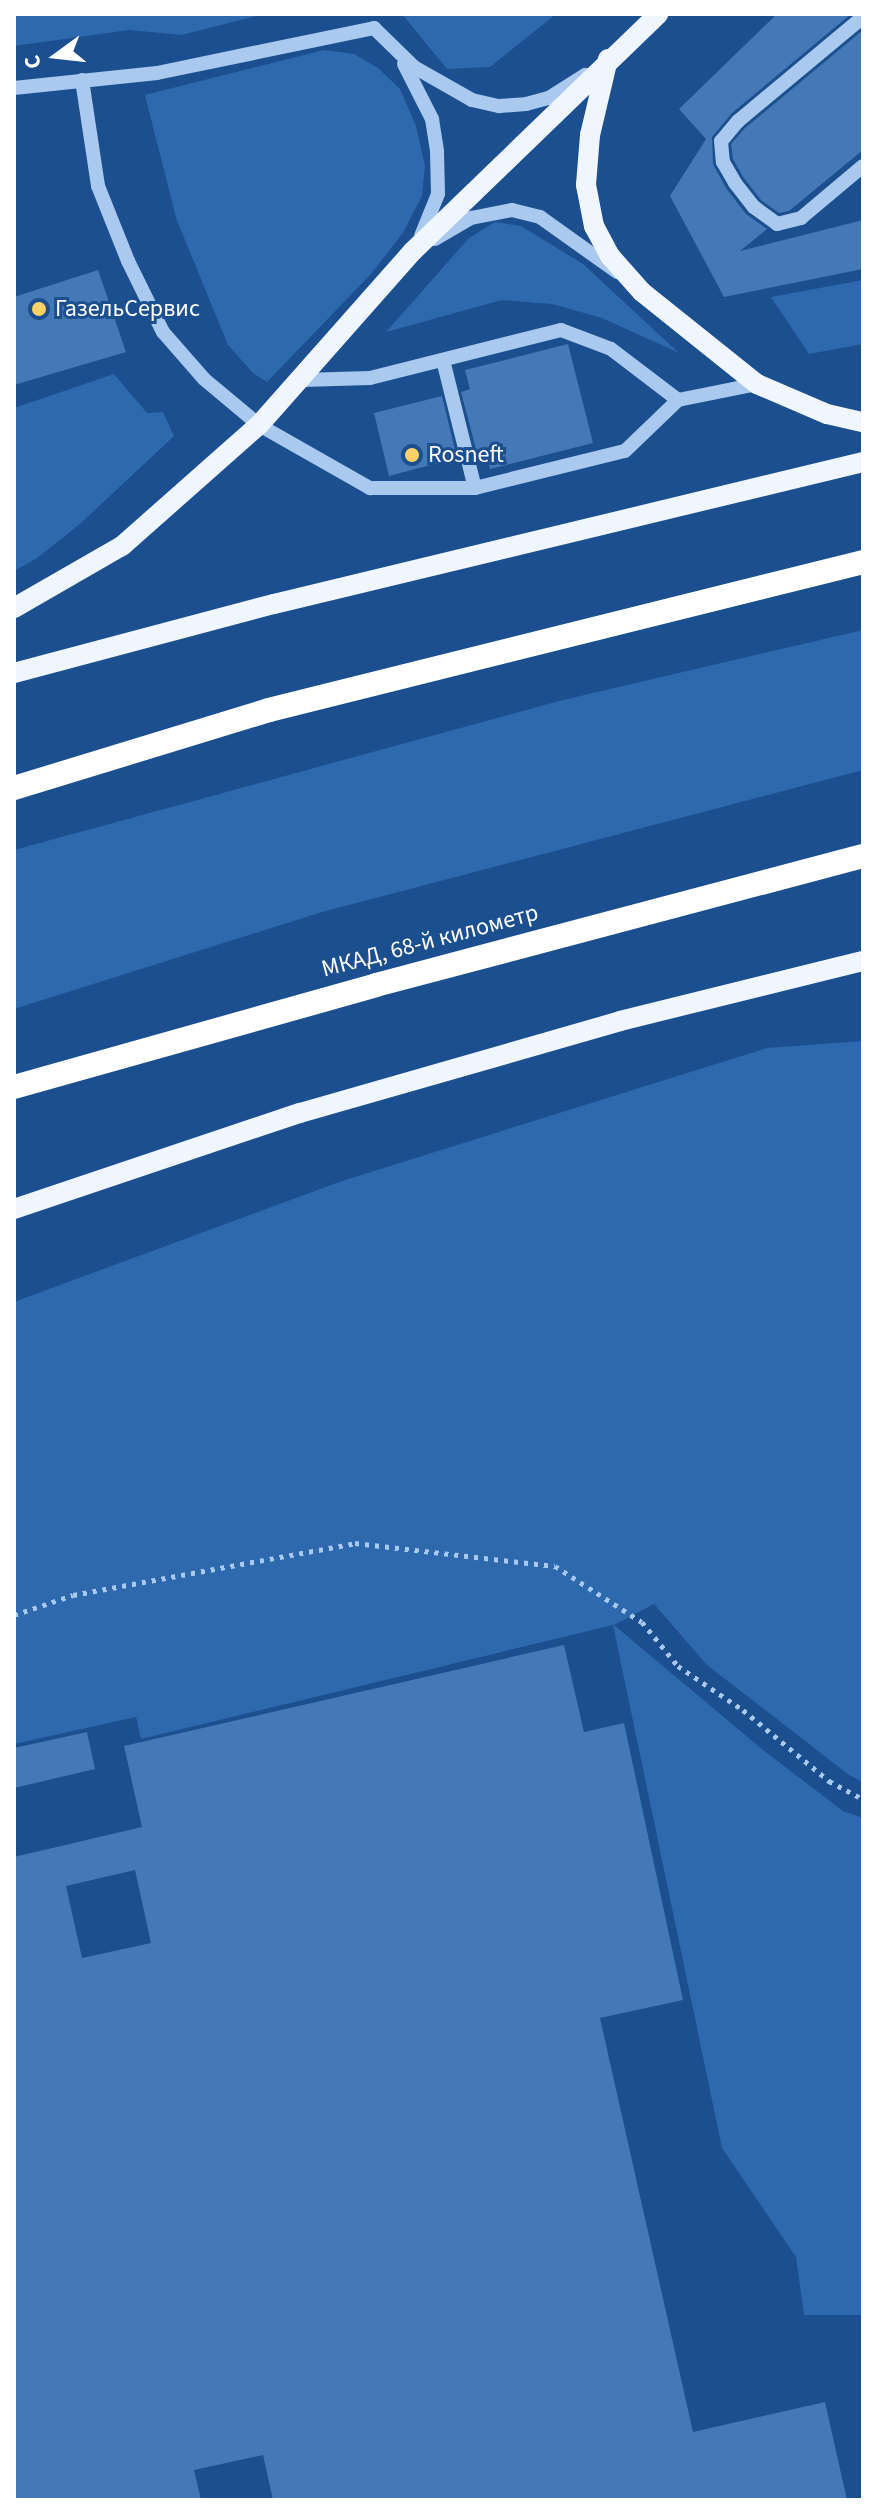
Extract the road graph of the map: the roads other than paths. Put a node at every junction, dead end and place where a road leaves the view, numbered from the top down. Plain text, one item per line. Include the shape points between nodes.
1 (364, 14) edge
2 (658, 14) edge
3 (863, 17) edge
4 (374, 28) junction
5 (608, 59) junction
6 (82, 80) junction
7 (14, 88) edge
8 (863, 166) edge
9 (413, 251) junction
10 (642, 292) junction
11 (443, 360) junction
12 (302, 380) junction
13 (757, 384) junction
14 (678, 400) junction
15 (863, 422) edge
16 (259, 425) junction
17 (863, 462) edge
18 (475, 488) junction
19 (863, 562) edge
20 (14, 608) edge
21 (14, 673) edge
22 (14, 788) edge
23 (863, 856) edge
24 (863, 961) edge
25 (863, 973) edge
26 (796, 977) junction
27 (14, 1087) edge
28 (14, 1209) edge

1 - 4 lane
2 - 5 main road
3 - 8 lane via 721,141 723,162 735,183 777,224 801,218
4 - 5 lane via 441,85 499,106 549,98
4 - 6 lane via 157,73
4 - 9 lane via 408,69 432,119 438,194
5 - 9 main road
5 - 10 main road via 586,162 589,208 610,256
6 - 7 lane
6 - 16 lane via 98,186 163,332 204,379
9 - 10 lane via 471,218 512,210 540,217
9 - 12 main road
10 - 13 main road
11 - 12 lane via 370,378
11 - 14 lane via 561,330 611,349
11 - 18 lane
12 - 16 main road
13 - 14 lane
13 - 15 main road via 827,414
14 - 18 lane via 625,451
16 - 18 lane via 370,488
16 - 20 main road via 122,546
17 - 21 main road via 274,604
19 - 22 highway via 269,710
23 - 27 highway, МКАД, 68-й километр
24 - 26 main road
25 - 26 main road
26 - 28 main road via 620,1021 300,1113

